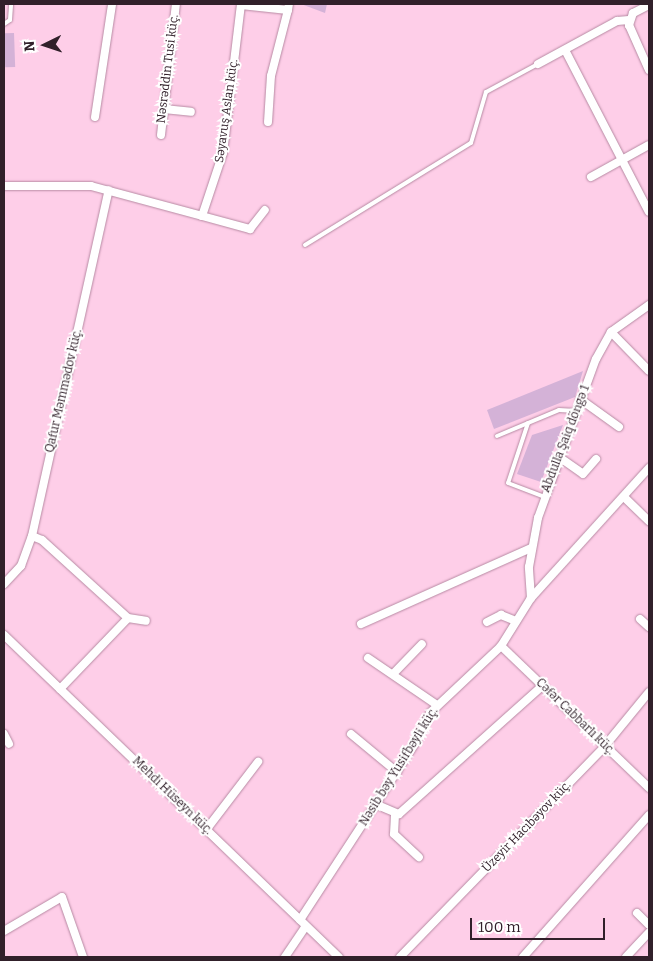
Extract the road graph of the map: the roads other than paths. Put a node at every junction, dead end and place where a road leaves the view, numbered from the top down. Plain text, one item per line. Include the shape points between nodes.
1 (11, 4) edge
2 (112, 4) edge
3 (176, 4) edge
4 (238, 4) edge
5 (649, 4) edge
6 (288, 7) edge
7 (629, 20) junction
8 (4, 24) edge
9 (565, 50) junction
10 (538, 64) joint
11 (649, 70) edge
12 (164, 109) junction
13 (191, 112) dead end
14 (95, 117) dead end
15 (268, 122) dead end
16 (160, 135) dead end
17 (649, 145) edge
18 (622, 160) junction
19 (592, 177) dead end
20 (4, 186) edge
21 (110, 190) junction
22 (265, 210) dead end
23 (649, 212) edge
24 (202, 216) junction
25 (305, 245) dead end
26 (649, 304) edge
27 (611, 332) junction
28 (649, 371) edge
29 (580, 400) junction
30 (576, 411) junction
31 (528, 423) junction
32 (619, 427) dead end
33 (497, 436) dead end
34 (559, 457) junction
35 (596, 459) dead end
36 (649, 468) edge
37 (544, 497) junction
38 (624, 497) junction
39 (649, 521) edge
40 (32, 536) junction
41 (531, 548) junction
42 (4, 584) edge
43 (531, 598) junction
44 (128, 618) junction
45 (640, 619) dead end
46 (516, 621) junction
47 (146, 622) dead end
48 (487, 622) dead end
49 (361, 624) dead end
50 (649, 628) edge
51 (4, 636) edge
52 (422, 644) dead end
53 (501, 646) junction
54 (368, 658) dead end
55 (394, 674) junction
56 (542, 686) junction
57 (60, 689) junction
58 (649, 692) edge
59 (437, 705) junction
60 (4, 734) edge
61 (351, 734) dead end
62 (9, 744) dead end
63 (604, 746) junction
64 (258, 762) dead end
65 (397, 772) junction
66 (649, 788) edge
67 (375, 804) junction
68 (395, 815) junction
69 (649, 815) edge
70 (206, 830) junction
71 (419, 857) dead end
72 (637, 913) dead end
73 (303, 923) junction
74 (649, 925) edge
75 (4, 931) edge
76 (649, 932) edge
77 (83, 957) edge
78 (285, 957) edge
79 (339, 957) edge
80 (400, 957) edge
81 (523, 957) edge
82 (626, 957) edge

1 - 8 lane via 10,20
2 - 14 street
3 - 12 street, Nəsrəddin Tusi küç.
4 - 6 street, Səyavuş Aslan küç.
4 - 24 street, Səyavuş Aslan küç. via 222,161
5 - 7 street
6 - 15 street via 270,76
7 - 9 street via 617,21
7 - 11 street
9 - 10 street
9 - 18 street
10 - 25 lane via 486,92 471,143
12 - 13 street
12 - 16 street, Nəsrəddin Tusi küç.
17 - 18 street
18 - 19 street
18 - 23 street
20 - 21 street via 62,184
21 - 24 street
21 - 40 street, Qafur Məmmədov küç.
22 - 24 street via 250,229
26 - 27 street, Abdulla Şaiq döngə 1
27 - 28 street
27 - 29 street, Abdulla Şaiq döngə 1
29 - 30 street, Abdulla Şaiq döngə 1
29 - 32 street
30 - 31 lane via 558,410
30 - 34 street, Abdulla Şaiq döngə 1
31 - 33 lane
31 - 37 lane via 508,483
34 - 35 street via 583,474
34 - 37 street, Abdulla Şaiq döngə 1
36 - 38 street, Nəsib bəy Yusifbəyli küç.
37 - 41 street, Abdulla Şaiq döngə 1
38 - 39 street
38 - 43 street, Nəsib bəy Yusifbəyli küç.
40 - 42 street, Qafur Məmmədov küç. via 22,566
40 - 44 street via 42,540
41 - 43 street, Abdulla Şaiq döngə 1
41 - 49 street
43 - 46 street, Nəsib bəy Yusifbəyli küç.
44 - 47 street
44 - 57 street
45 - 50 street
46 - 48 street via 505,615
46 - 53 street, Nəsib bəy Yusifbəyli küç.
51 - 57 street, Mehdi Hüseyn küç.
52 - 55 street
53 - 56 street, Cəfər Cabbarlı küç.
53 - 59 street, Nəsib bəy Yusifbəyli küç.
54 - 55 street
55 - 59 street
56 - 63 street, Cəfər Cabbarlı küç.
56 - 68 street
57 - 70 street, Mehdi Hüseyn küç.
58 - 63 street, Üzeyir Hacıbəyov küç.
59 - 65 street, Nəsib bəy Yusifbəyli küç.
60 - 62 street
61 - 65 street
63 - 66 street, Cəfər Cabbarlı küç.
63 - 80 street, Üzeyir Hacıbəyov küç.
64 - 70 street
65 - 67 street, Nəsib bəy Yusifbəyli küç.
67 - 68 street
67 - 73 street, Nəsib bəy Yusifbəyli küç.
68 - 71 street via 394,834
69 - 81 street
70 - 73 street, Mehdi Hüseyn küç.
72 - 74 street
73 - 78 street, Nəsib bəy Yusifbəyli küç.
73 - 79 street, Mehdi Hüseyn küç.
75 - 77 street via 58,897 65,900
76 - 82 street

